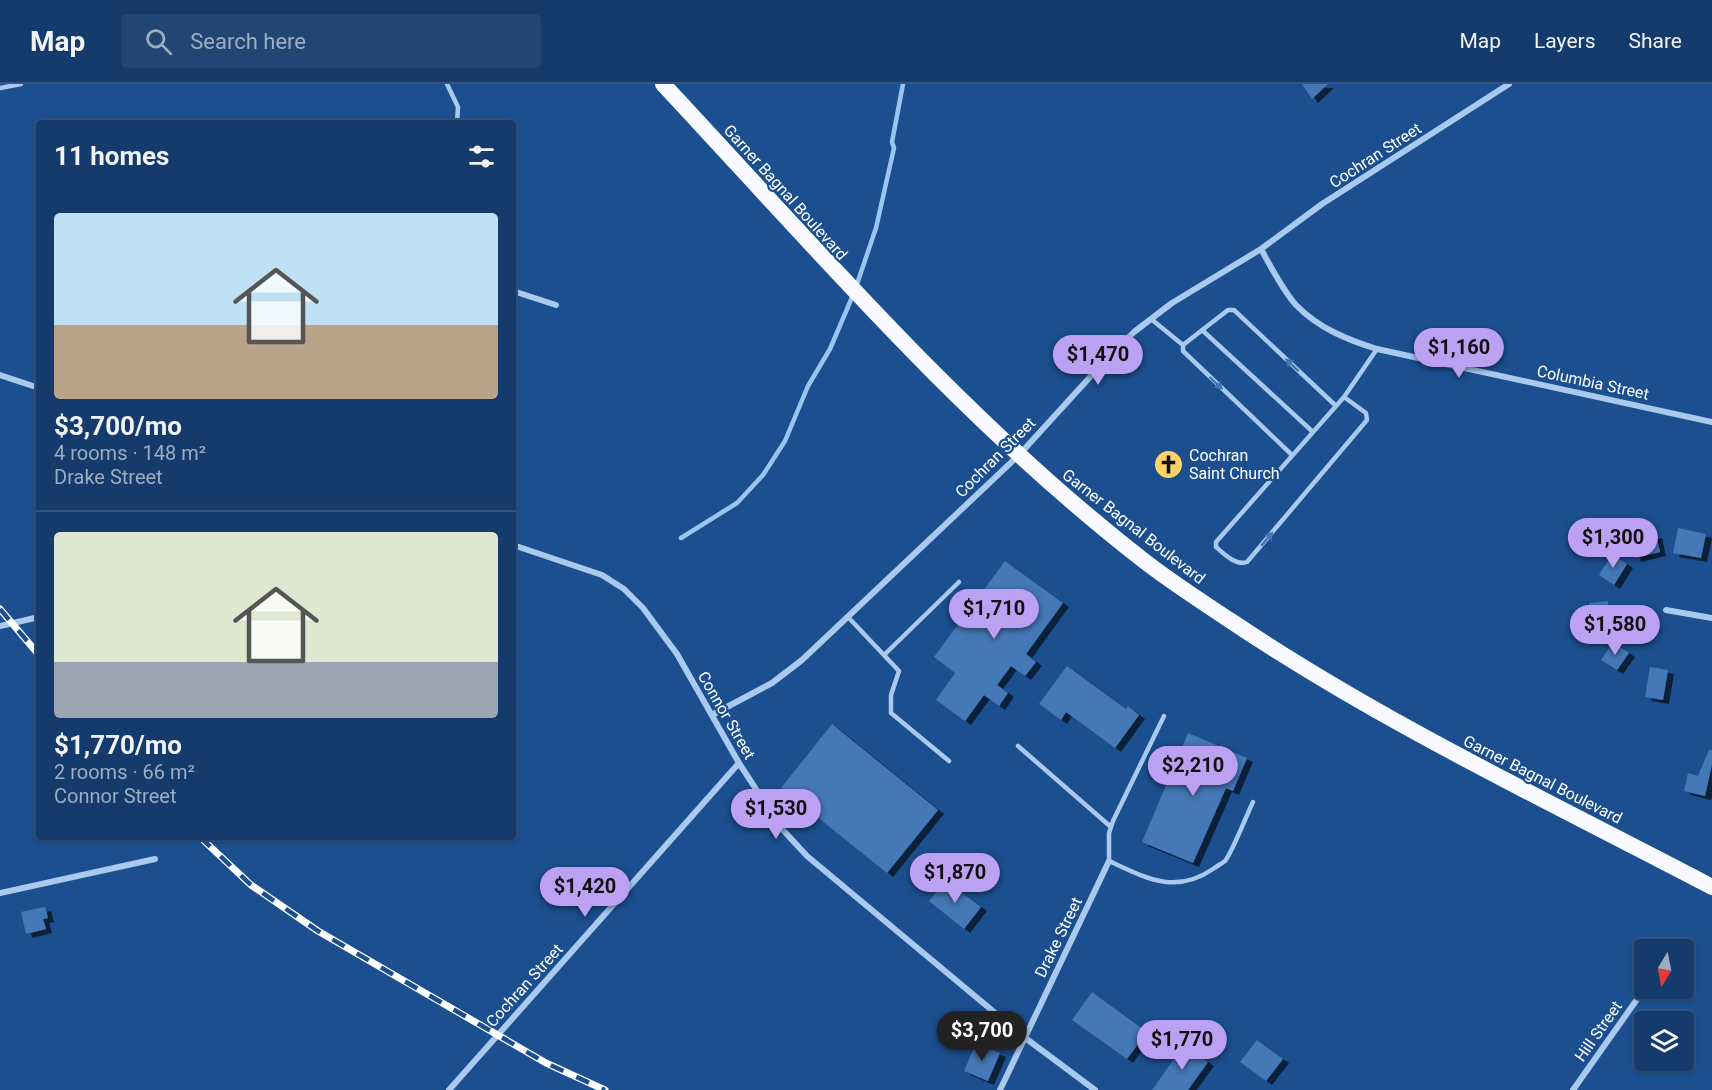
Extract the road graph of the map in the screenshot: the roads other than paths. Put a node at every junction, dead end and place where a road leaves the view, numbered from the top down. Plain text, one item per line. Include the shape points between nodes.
1 (21, 84) edge
2 (447, 84) edge
3 (663, 84) edge
4 (1509, 84) edge
5 (0, 88) edge
6 (457, 120) edge
7 (1261, 249) junction
8 (516, 292) edge
9 (556, 305) dead end
10 (1151, 319) junction
11 (1202, 330) junction
12 (1183, 345) junction
13 (1377, 350) junction
14 (0, 375) edge
15 (36, 387) edge
16 (1344, 397) junction
17 (1335, 405) junction
18 (1712, 422) edge
19 (1313, 432) junction
20 (1019, 455) junction
21 (1292, 455) junction
22 (516, 546) edge
23 (959, 582) dead end
24 (1666, 610) dead end
25 (848, 617) junction
26 (36, 618) edge
27 (1712, 618) edge
28 (0, 626) edge
29 (884, 655) junction
30 (712, 715) junction
31 (1164, 716) dead end
32 (1018, 746) dead end
33 (949, 760) dead end
34 (739, 763) junction
35 (1252, 802) dead end
36 (1111, 827) junction
37 (154, 859) dead end
38 (1109, 861) junction
39 (1712, 887) edge
40 (0, 893) edge
41 (1637, 999) edge
42 (1024, 1037) junction
43 (449, 1090) edge
44 (1000, 1090) edge
45 (1095, 1090) edge
46 (1573, 1090) edge

1 - 5 lane
2 - 6 lane via 458,107
3 - 20 highway, Garner Bagnal Boulevard via 838,275
4 - 7 street, Cochran Street via 1322,204
7 - 10 street, Cochran Street
7 - 13 street, Columbia Street via 1296,305 1330,332
8 - 9 street
10 - 12 lane
10 - 20 street, Cochran Street via 1101,365
11 - 12 lane
17 -> 11 lane via 1234,310 1228,310
11 - 19 lane
12 -> 21 lane via 1183,351
13 - 16 lane
13 - 18 street, Columbia Street
14 - 15 street
16 - 17 lane
21 -> 16 lane via 1216,542 1216,547 1238,563 1247,562 1367,420 1366,413
17 - 19 lane
19 - 21 lane
20 - 25 street, Cochran Street
20 - 39 highway, Garner Bagnal Boulevard via 1146,562 1276,651 1439,746
22 - 30 street, Connor Street via 602,574 624,589 677,654
23 - 29 lane
24 - 27 street
25 - 29 lane
25 - 30 street, Cochran Street via 772,683
26 - 28 street
29 - 33 lane via 899,671 891,695 891,713
30 - 34 street, Connor Street
31 - 36 lane
32 - 36 lane
34 - 42 street, Connor Street via 782,829 807,856
34 - 43 street, Cochran Street
35 - 38 lane via 1226,860 1202,876 1163,883
36 - 38 lane
37 - 40 street
38 - 42 street, Drake Street
41 - 46 street, Hill Street
42 - 44 street, Drake Street
42 - 45 street, Connor Street

